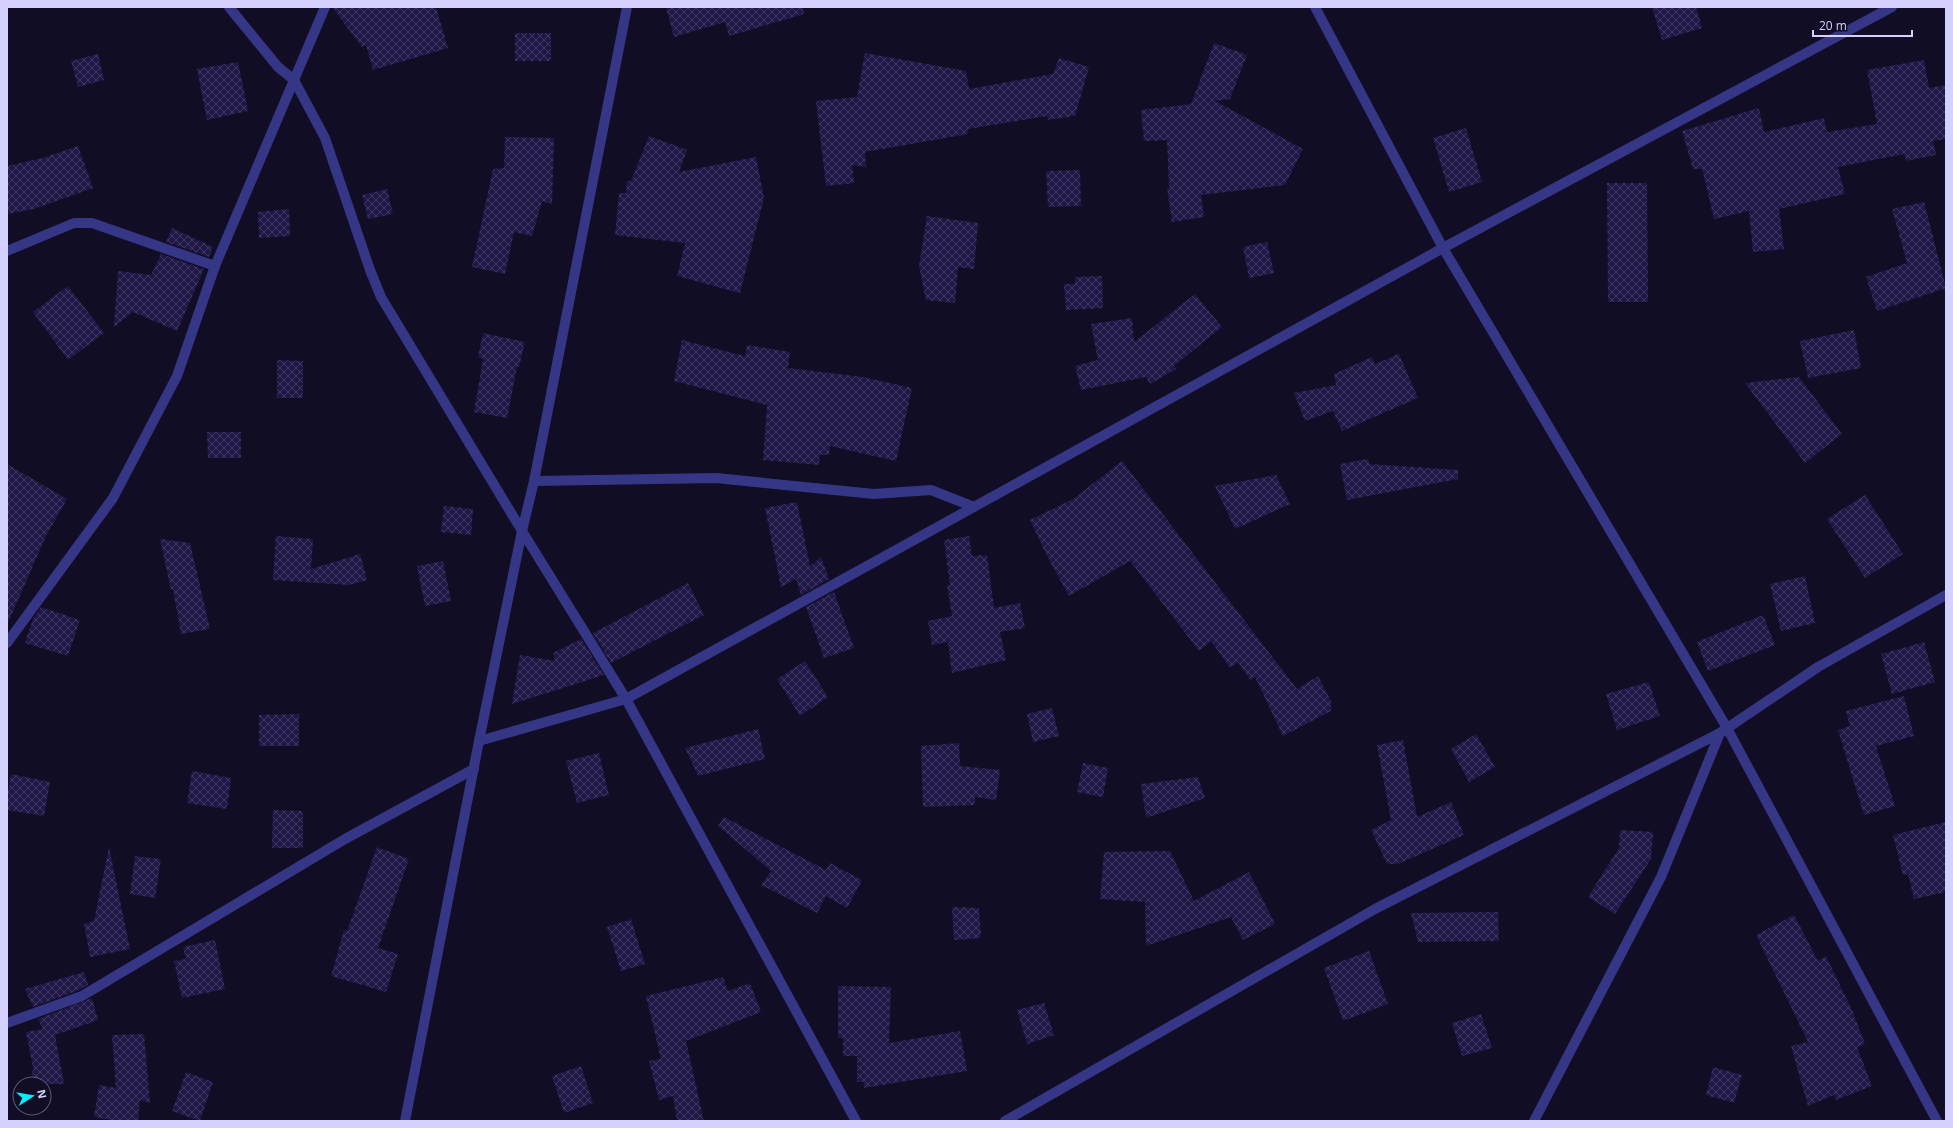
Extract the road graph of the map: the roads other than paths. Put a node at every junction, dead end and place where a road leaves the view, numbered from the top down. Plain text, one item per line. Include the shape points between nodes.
1 (229, 7) edge
2 (325, 7) edge
3 (627, 7) edge
4 (1315, 7) edge
5 (1892, 7) edge
6 (294, 80) junction
7 (1443, 248) junction
8 (7, 251) edge
9 (215, 266) junction
10 (534, 481) junction
11 (974, 507) junction
12 (522, 531) junction
13 (1946, 595) edge
14 (7, 643) edge
15 (626, 699) junction
16 (1724, 730) junction
17 (478, 741) junction
18 (474, 769) junction
19 (7, 1023) edge
20 (405, 1121) edge
21 (856, 1121) edge
22 (1005, 1121) edge
23 (1534, 1121) edge
24 (1937, 1121) edge

1 - 6 street via 278,67
2 - 6 street
3 - 10 street
4 - 7 street
5 - 7 street
6 - 9 street
6 - 12 street via 325,138 381,297
7 - 11 street
7 - 16 street
8 - 9 street via 74,223 92,223
9 - 14 street via 177,376 114,498
10 - 11 street via 716,478 874,494 932,490
10 - 12 street
11 - 15 street
12 - 15 street
12 - 17 street
13 - 16 street via 1818,667
15 - 17 street
15 - 21 street
16 - 22 street via 1375,909
16 - 23 street via 1661,877
16 - 24 street
17 - 18 street
18 - 19 street via 345,839 82,996
18 - 20 street

